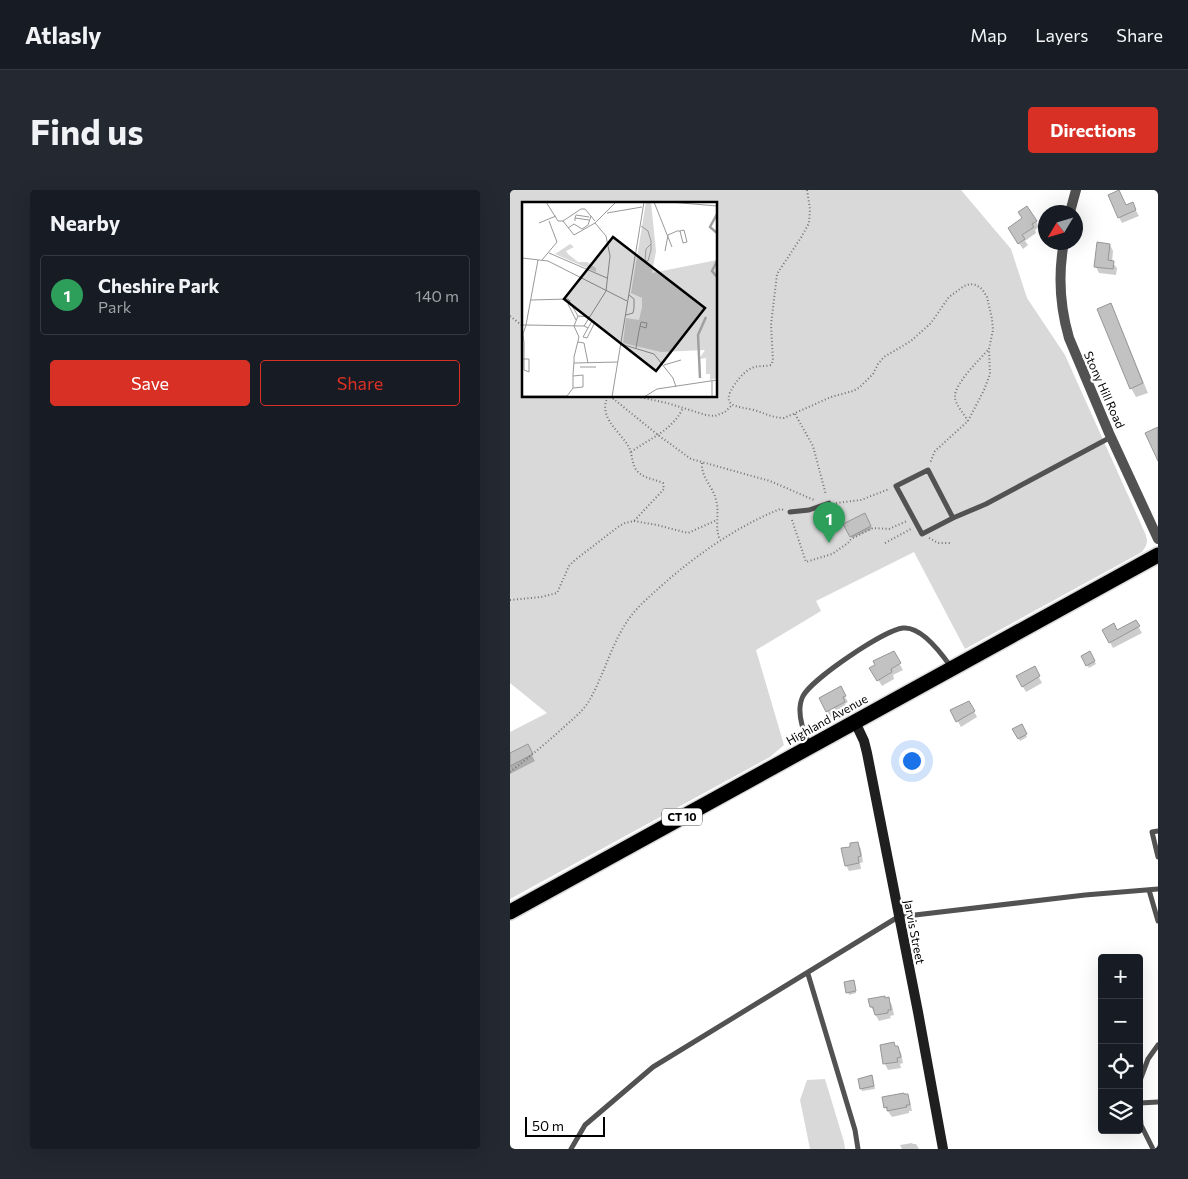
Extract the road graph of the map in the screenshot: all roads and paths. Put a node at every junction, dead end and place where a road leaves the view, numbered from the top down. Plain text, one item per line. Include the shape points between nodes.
1 (807, 190) edge
2 (1076, 190) edge
3 (1072, 205) edge
4 (1063, 250) edge
5 (510, 316) edge
6 (522, 325) edge
7 (989, 349) junction
8 (608, 398) edge
9 (645, 398) edge
10 (613, 399) edge
11 (732, 406) junction
12 (684, 408) junction
13 (795, 414) junction
14 (968, 421) junction
15 (658, 435) junction
16 (1111, 437) junction
17 (631, 452) junction
18 (702, 463) junction
19 (928, 470) junction
20 (896, 486) junction
21 (829, 504) junction
22 (790, 512) junction
23 (913, 518) junction
24 (953, 518) junction
25 (717, 520) junction
26 (634, 521) junction
27 (918, 526) junction
28 (925, 532) junction
29 (1158, 539) edge
30 (720, 540) junction
31 (884, 543) dead end
32 (950, 543) dead end
33 (1158, 555) edge
34 (510, 600) edge
35 (952, 668) junction
36 (855, 722) junction
37 (810, 747) junction
38 (510, 772) edge
39 (1158, 830) edge
40 (1158, 857) edge
41 (1158, 889) edge
42 (1149, 890) junction
43 (510, 912) edge
44 (898, 917) junction
45 (1158, 921) edge
46 (808, 974) junction
47 (1158, 1045) edge
48 (1143, 1072) edge
49 (1158, 1102) edge
50 (1143, 1103) edge
51 (1143, 1129) edge
52 (571, 1149) edge
53 (858, 1149) edge
54 (943, 1149) edge
55 (1153, 1149) edge

1 - 11 path via 809,223 777,274 771,325 773,361 771,365 753,367 742,375 728,396
2 - 3 street
4 - 16 street, Stony Hill Road via 1060,290 1064,322 1074,354
5 - 6 path
7 - 13 path via 993,330 990,307 982,289 970,284 949,297 931,323 911,341 884,357 867,382 853,391
7 - 14 path via 990,374
7 - 14 path via 964,378 955,395
8 - 17 path via 605,406 609,421
9 - 12 path
10 - 15 path
11 - 12 path via 715,416
11 - 13 path via 777,418
12 - 15 path
13 - 21 path via 813,446
14 - 19 path via 935,451
15 - 17 path
15 - 18 path
16 - 24 lane via 986,504
16 - 29 street, Stony Hill Road
17 - 26 path via 638,472 665,485 664,490
18 - 21 path via 770,481
18 - 25 path via 703,475 717,502
19 - 20 lane
19 - 24 lane
20 - 21 path via 862,500
20 - 23 lane
21 - 22 lane
22 - 23 path via 806,562 832,554 851,538 873,528 889,528
22 - 30 path via 780,509
23 - 27 lane
24 - 28 lane
25 - 26 path via 688,534
25 - 30 path
26 - 34 path via 618,527 575,560 557,593
27 - 28 lane via 922,534
27 - 31 path
28 - 32 path via 938,543
30 - 38 path via 641,604 618,636 601,677 581,712
33 - 35 highway, Highland Avenue / CT 10
35 - 36 highway, Highland Avenue / CT 10
35 - 37 lane via 921,634 903,628 893,631 834,667 803,697 800,713
36 - 37 highway, Highland Avenue / CT 10
36 - 44 street, Jarvis Street via 867,753
37 - 43 highway, Highland Avenue / CT 10
39 - 40 lane via 1152,832
41 - 42 lane
42 - 44 lane
42 - 45 lane
44 - 46 lane
44 - 54 street, Jarvis Street
46 - 52 lane via 653,1066 585,1125
46 - 53 lane
47 - 48 lane
49 - 50 lane
51 - 55 lane

